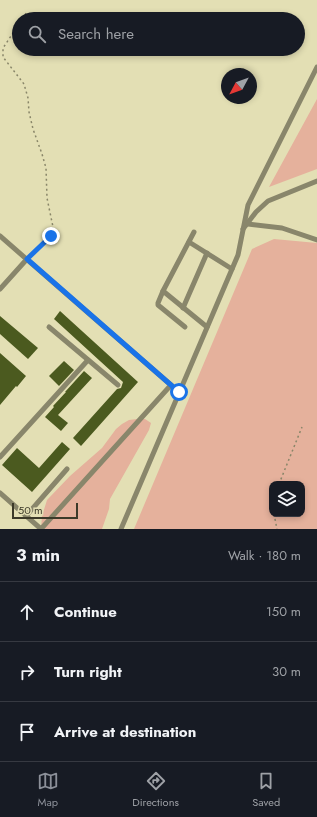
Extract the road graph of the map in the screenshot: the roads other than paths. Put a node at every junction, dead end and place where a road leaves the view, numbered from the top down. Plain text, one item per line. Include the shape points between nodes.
1 (317, 67) edge
2 (317, 181) edge
3 (248, 224) junction
4 (243, 230) junction
5 (194, 232) dead end
6 (0, 236) edge
7 (317, 240) edge
8 (189, 242) junction
9 (207, 253) junction
10 (27, 259) junction
11 (232, 269) junction
12 (0, 289) edge
13 (163, 290) junction
14 (183, 308) junction
15 (49, 327) dead end
16 (185, 327) dead end
17 (207, 327) junction
18 (88, 360) junction
19 (118, 385) dead end
20 (171, 385) junction
21 (179, 392) junction
22 (0, 457) edge
23 (67, 470) dead end
24 (0, 493) edge
25 (26, 516) junction
26 (41, 529) edge
27 (120, 529) edge

1 - 4 lane via 248,205
2 - 3 lane via 268,201
3 - 4 lane
3 - 7 lane via 282,228
4 - 11 lane
5 - 8 lane
6 - 10 lane
8 - 9 lane
8 - 13 lane
9 - 11 lane
9 - 14 lane
10 - 12 lane
10 - 20 lane
11 - 17 lane
13 - 14 lane
13 - 16 lane via 158,306
14 - 17 lane
15 - 18 lane
17 - 21 lane
18 - 19 lane
18 - 22 lane
20 - 21 lane
20 - 26 lane
21 - 27 lane
23 - 25 lane
24 - 25 lane
25 - 26 lane

